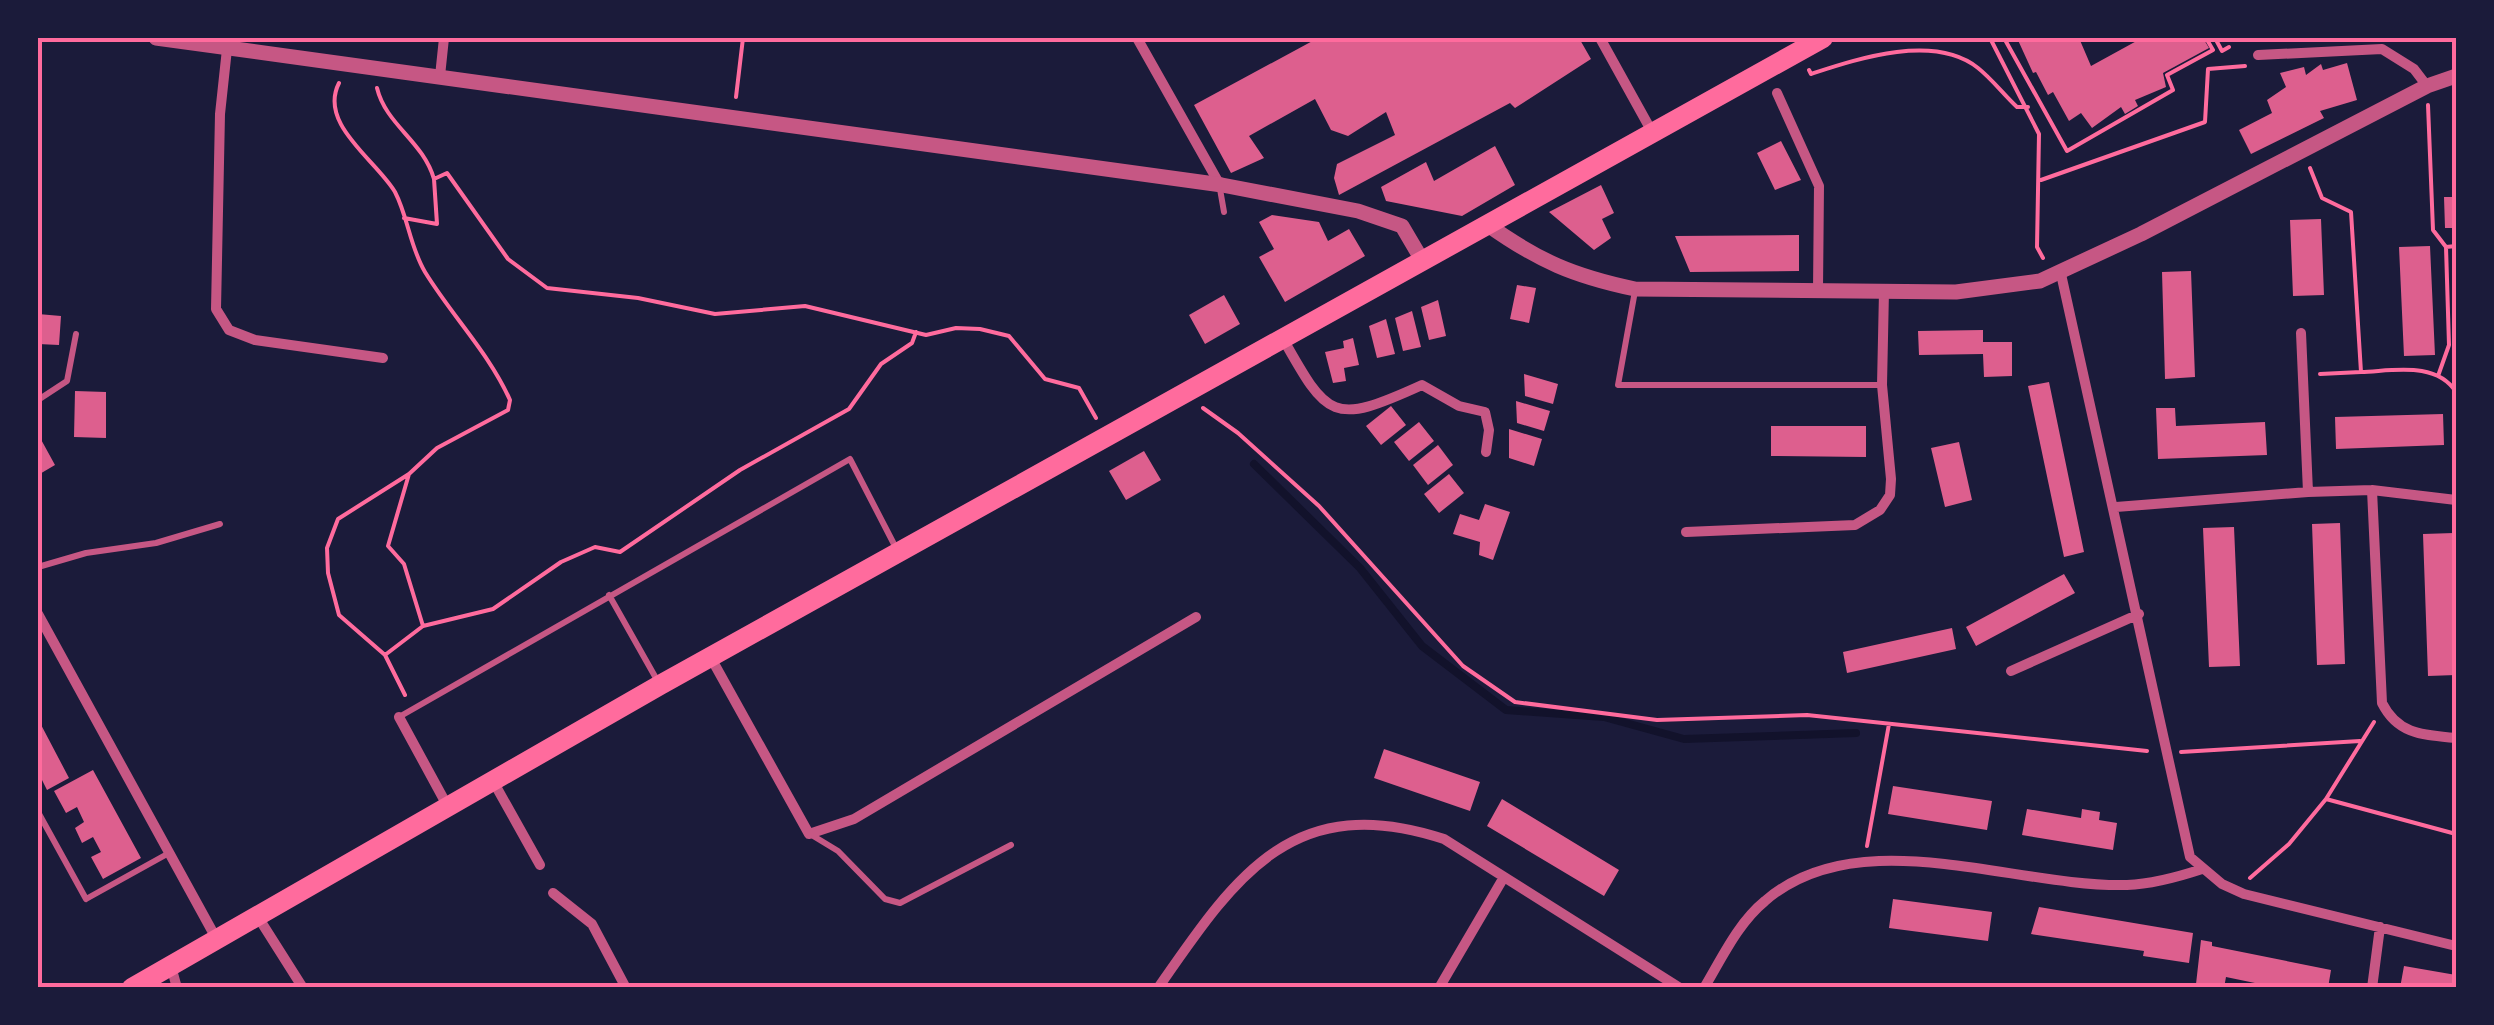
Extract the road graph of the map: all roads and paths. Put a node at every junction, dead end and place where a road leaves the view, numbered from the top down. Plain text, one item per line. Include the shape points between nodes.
1 (156, 38) edge
2 (444, 38) edge
3 (744, 38) edge
4 (1137, 38) edge
5 (1600, 38) edge
6 (1823, 38) edge
7 (1990, 38) edge
8 (2004, 38) edge
9 (2206, 38) edge
10 (2215, 38) edge
11 (2228, 47) dead end
12 (226, 49) junction
13 (2257, 60) joint
14 (342, 64) junction
15 (365, 66) junction
16 (1807, 66) dead end
17 (440, 76) junction
18 (2456, 76) edge
19 (2427, 86) junction
20 (1777, 92) dead end
21 (736, 99) dead end
22 (2028, 107) junction
23 (1652, 130) junction
24 (2304, 150) junction
25 (434, 179) junction
26 (2039, 181) junction
27 (1220, 185) junction
28 (1224, 212) dead end
29 (404, 218) junction
30 (1488, 225) junction
31 (2446, 246) junction
32 (2456, 246) edge
33 (2053, 254) dead end
34 (1422, 260) junction
35 (2061, 274) junction
36 (1635, 289) junction
37 (1818, 290) junction
38 (1884, 291) junction
39 (916, 332) junction
40 (2301, 333) dead end
41 (76, 334) dead end
42 (1282, 337) junction
43 (382, 358) dead end
44 (2361, 372) junction
45 (2303, 375) junction
46 (2438, 376) junction
47 (1882, 385) junction
48 (2456, 392) edge
49 (1183, 394) junction
50 (38, 400) edge
51 (1107, 437) junction
52 (1486, 452) dead end
53 (409, 474) junction
54 (2372, 490) junction
55 (2308, 492) junction
56 (2456, 500) edge
57 (2116, 507) junction
58 (220, 524) dead end
59 (1686, 532) dead end
60 (899, 553) junction
61 (38, 567) edge
62 (609, 595) junction
63 (38, 614) edge
64 (2139, 614) junction
65 (1196, 618) dead end
66 (423, 626) junction
67 (50, 636) junction
68 (38, 643) edge
69 (385, 655) junction
70 (711, 658) junction
71 (2011, 671) dead end
72 (660, 685) junction
73 (410, 711) junction
74 (2388, 714) junction
75 (399, 718) joint
76 (1889, 724) junction
77 (2456, 738) edge
78 (2360, 741) junction
79 (2167, 753) junction
80 (493, 781) junction
81 (2326, 799) junction
82 (448, 807) junction
83 (38, 812) edge
84 (810, 834) junction
85 (2456, 834) edge
86 (1011, 844) dead end
87 (169, 853) junction
88 (1865, 861) junction
89 (540, 864) dead end
90 (2202, 869) junction
91 (1504, 877) junction
92 (554, 893) dead end
93 (2244, 894) junction
94 (256, 913) junction
95 (2380, 926) junction
96 (216, 938) junction
97 (2456, 946) edge
98 (171, 966) junction
99 (132, 988) edge
100 (177, 988) edge
101 (303, 988) edge
102 (626, 988) edge
103 (777, 988) edge
104 (801, 988) edge
105 (1158, 988) edge
106 (1439, 988) edge
107 (1680, 988) edge
108 (1704, 988) edge
109 (2372, 988) edge

1 - 12 street
2 - 17 street
3 - 21 path
4 - 27 street
5 - 23 street
6 - 23 main road
7 - 22 path
8 - 9 path via 2067,151 2173,90 2167,76 2213,50
10 - 11 path via 2222,51
12 - 14 street
12 - 43 street via 216,308 230,330 255,340
13 - 19 street via 2382,49
13 - 26 path via 2208,69 2205,122
14 - 15 street
14 - 29 path via 333,94 336,114 396,194
15 - 17 street
15 - 25 path via 382,109 416,142
16 - 22 path via 1811,74 1888,52 1949,54 1979,68 2017,108
17 - 27 street
18 - 19 street
19 - 24 street
19 - 31 path via 2433,230
20 - 37 street via 1819,186
22 - 26 path via 2039,134
23 - 30 main road
24 - 35 street
24 - 44 path via 2322,198 2351,212
25 - 29 path via 437,224
25 - 39 path via 448,173 508,259 547,288 715,314 806,306
26 - 33 path via 2037,247 2042,258
27 - 28 lane
27 - 34 street via 1402,226
29 - 53 path via 423,268 493,364 510,400 508,410 437,448
30 - 34 main road
30 - 36 street via 1536,259
31 - 32 path
31 - 46 path via 2449,345
34 - 42 main road
35 - 38 street via 1989,291
35 - 57 street
36 - 37 street
36 - 47 lane via 1618,385
37 - 38 street
38 - 47 street
39 - 51 path via 980,329 1009,336 1045,379 1079,388
39 - 66 path via 912,343 881,364 849,410 740,470 620,552 595,547 531,580 493,609
40 - 45 street
41 - 50 lane via 67,381
42 - 49 main road
42 - 52 street via 1320,401 1339,411 1378,405 1422,385 1486,412
44 - 45 path
44 - 46 path via 2419,370
45 - 55 street
46 - 48 path
47 - 59 street via 1890,495 1880,510 1855,526
49 - 51 main road
49 - 76 path via 1319,506 1463,666 1515,702 1657,720 1807,716
51 - 60 main road
53 - 66 path via 388,546 404,564
53 - 69 path via 338,519 327,548 339,615
54 - 55 street
54 - 56 street
54 - 74 street via 2379,691
55 - 57 street
57 - 64 street
58 - 61 lane
60 - 62 lane via 850,460
60 - 70 main road
62 - 72 lane
62 - 73 lane
63 - 67 street
64 - 71 street
64 - 79 street
65 - 84 street via 854,819
66 - 69 path
67 - 68 street
67 - 87 street
69 - 73 path
70 - 72 main road
70 - 84 street
72 - 80 main road
73 - 75 lane
74 - 77 street via 2414,734
74 - 78 path via 2369,725
75 - 82 street
76 - 79 path
76 - 88 path
78 - 79 path
78 - 81 path
79 - 90 street via 2185,843
80 - 82 main road
80 - 89 street
81 - 85 path
81 - 93 path via 2250,878
82 - 94 main road
83 - 87 lane via 86,899
84 - 86 lane via 838,851 884,899 900,903
87 - 96 street
88 - 90 street via 2126,885
88 - 108 street via 1814,871 1770,896 1748,917
90 - 93 street
91 - 105 street via 1419,830 1367,825 1319,832 1275,851 1236,880
91 - 106 street
91 - 107 street
92 - 102 street via 592,924
93 - 95 street
94 - 96 main road
94 - 101 street
95 - 97 street
95 - 109 street
96 - 98 main road
98 - 99 main road
98 - 100 street
103 - 104 street

